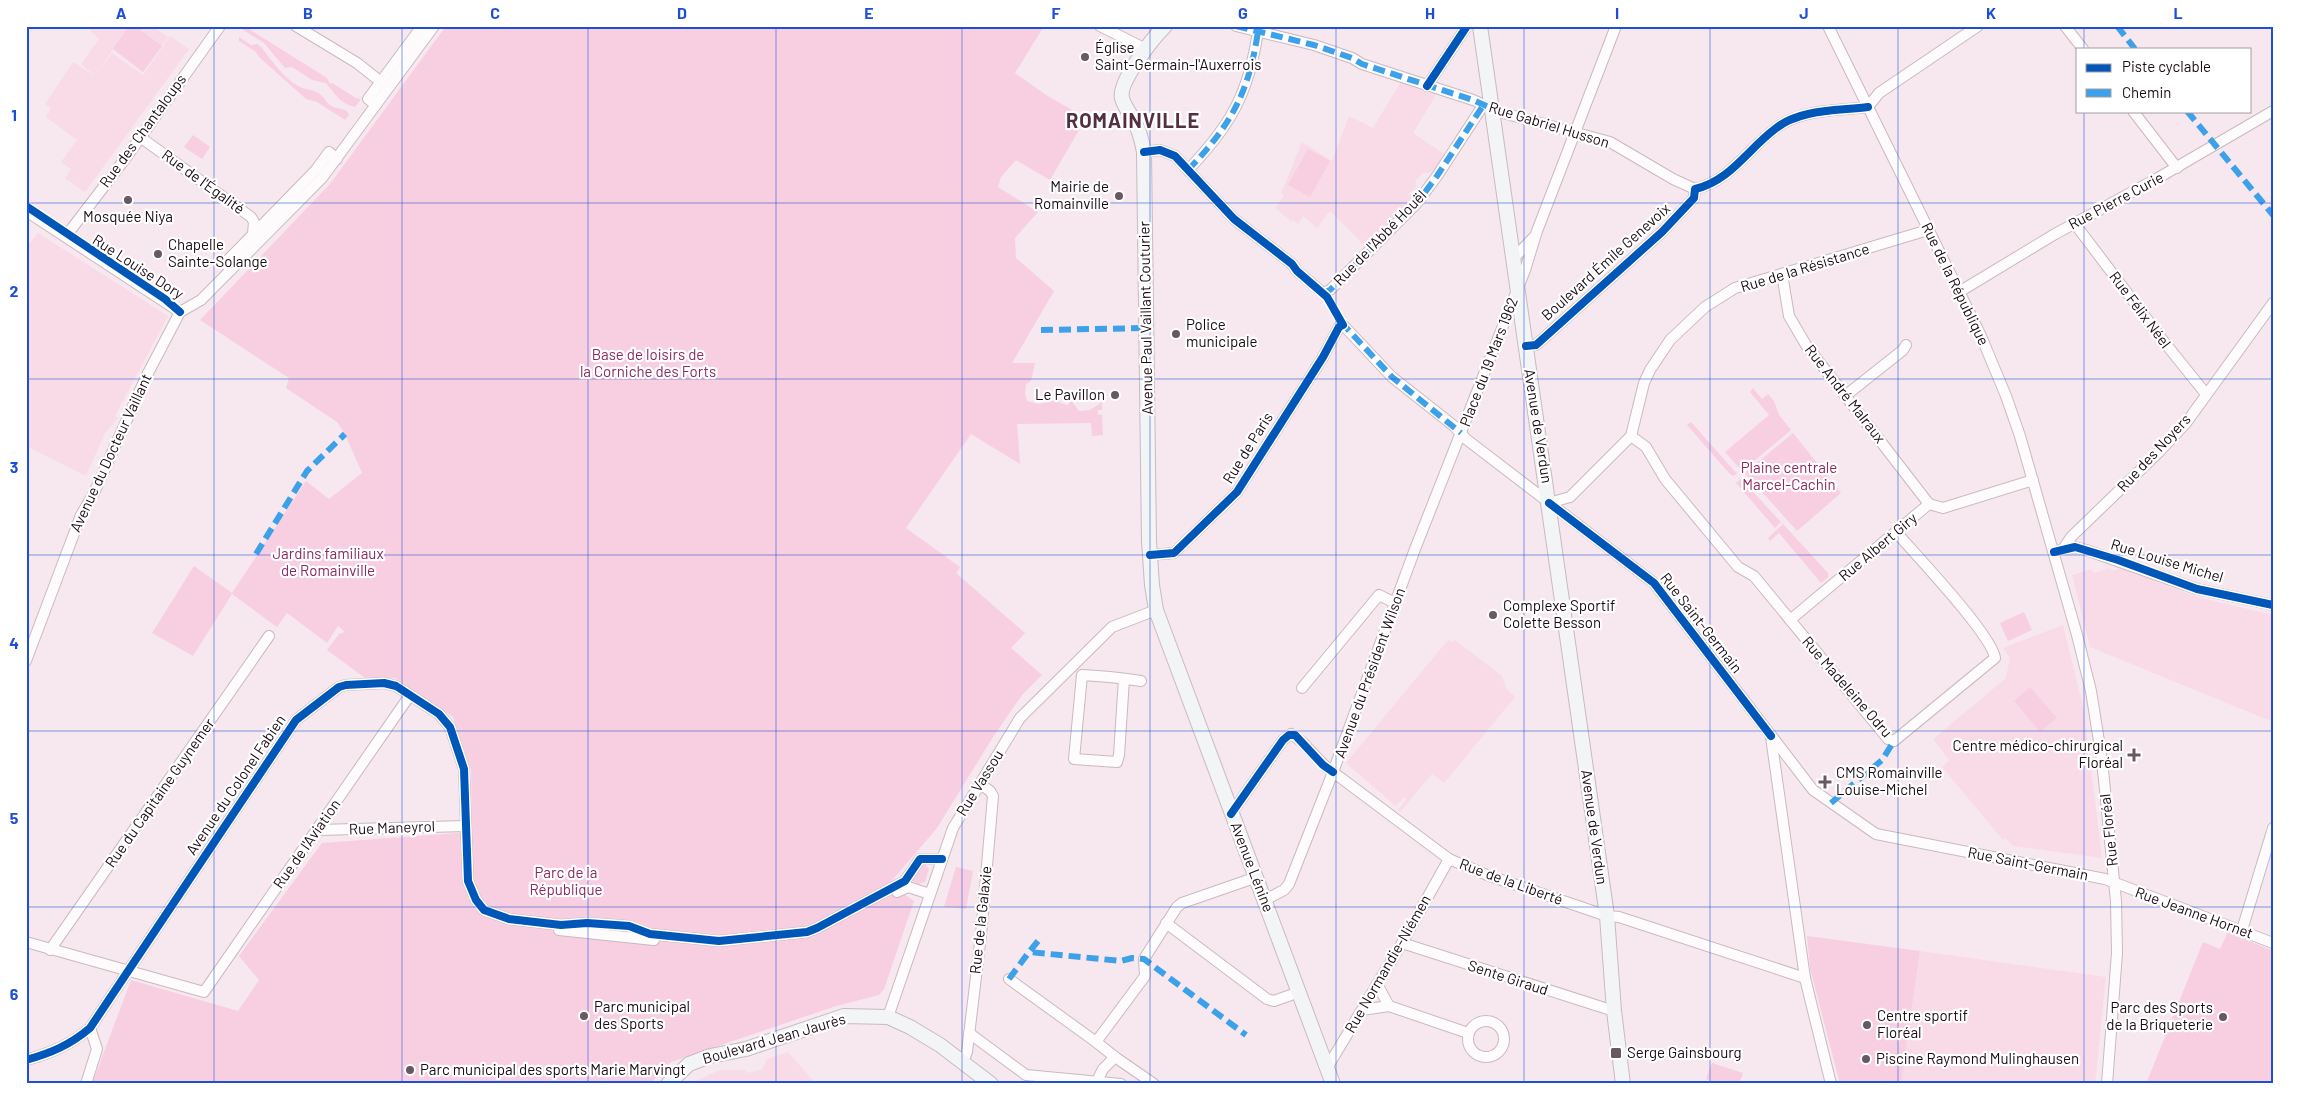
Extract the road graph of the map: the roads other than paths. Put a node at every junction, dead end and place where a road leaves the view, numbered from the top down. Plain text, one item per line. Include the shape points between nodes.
1 (220, 26) edge
2 (296, 26) edge
3 (422, 26) edge
4 (434, 26) edge
5 (1100, 26) edge
6 (1165, 26) edge
7 (1236, 26) edge
8 (1467, 26) edge
9 (1480, 26) edge
10 (1616, 26) edge
11 (1828, 26) edge
12 (1978, 26) edge
13 (2065, 26) edge
14 (1258, 31) junction
15 (1150, 37) edge
16 (2082, 48) edge
17 (380, 82) junction
18 (1426, 86) junction
19 (376, 105) junction
20 (1488, 107) junction
21 (1868, 107) junction
22 (2273, 110) edge
23 (2134, 112) edge
24 (1575, 132) junction
25 (140, 136) junction
26 (1144, 152) junction
27 (337, 159) junction
28 (2177, 168) junction
29 (1188, 170) junction
30 (1695, 189) junction
31 (26, 210) edge
32 (2076, 224) junction
33 (1928, 230) junction
34 (1537, 232) junction
35 (254, 234) junction
36 (66, 236) junction
37 (1513, 259) junction
38 (228, 266) junction
39 (1782, 274) junction
40 (1517, 290) junction
41 (1959, 292) junction
42 (2273, 304) edge
43 (180, 312) junction
44 (1343, 326) joint
45 (1906, 345) dead end
46 (1526, 346) junction
47 (2206, 394) junction
48 (1845, 396) junction
49 (1461, 433) junction
50 (1631, 436) junction
51 (2033, 480) junction
52 (1550, 502) junction
53 (1929, 504) junction
54 (1896, 532) junction
55 (2064, 548) junction
56 (2054, 552) junction
57 (1150, 555) junction
58 (1395, 603) junction
59 (2273, 606) edge
60 (1156, 610) junction
61 (1790, 620) junction
62 (269, 636) dead end
63 (26, 661) edge
64 (1072, 666) junction
65 (1082, 675) junction
66 (1124, 679) junction
67 (1141, 681) dead end
68 (1302, 688) dead end
69 (409, 698) junction
70 (1771, 736) junction
71 (1333, 772) junction
72 (980, 784) junction
73 (1231, 814) junction
74 (463, 826) junction
75 (2273, 828) edge
76 (318, 830) junction
77 (942, 859) junction
78 (1449, 859) junction
79 (1257, 877) junction
80 (2114, 882) junction
81 (906, 884) junction
82 (930, 894) junction
83 (1265, 900) junction
84 (1607, 916) junction
85 (1166, 924) junction
86 (2242, 930) junction
87 (26, 942) edge
88 (1402, 943) junction
89 (2273, 943) edge
90 (50, 950) junction
91 (128, 972) junction
92 (1804, 978) junction
93 (1009, 979) dead end
94 (1378, 984) junction
95 (1299, 992) junction
96 (1389, 1006) junction
97 (1362, 1010) junction
98 (1614, 1011) junction
99 (888, 1017) junction
100 (90, 1028) junction
101 (969, 1033) junction
102 (1468, 1033) dead end
103 (1096, 1042) junction
104 (1115, 1056) junction
105 (26, 1060) edge
106 (963, 1062) junction
107 (1327, 1068) junction
108 (1097, 1081) junction
109 (86, 1084) edge
110 (668, 1084) edge
111 (991, 1084) edge
112 (1121, 1084) edge
113 (1154, 1084) edge
114 (1333, 1084) edge
115 (1622, 1084) edge
116 (1831, 1084) edge
117 (2107, 1084) edge

1 - 25 street, Rue des Chantaloups
2 - 17 street via 357,63
3 - 17 street
4 - 19 street
5 - 15 street
6 - 15 street
7 - 14 street, Rue Gabriel Husson
8 - 18 street
9 - 20 street, Avenue de Verdun
10 - 24 street, Place du 19 Mars 1962
11 - 21 street, Rue de la République
12 - 21 street via 1879,93
13 - 16 street
14 - 18 street, Rue Gabriel Husson via 1314,45
14 - 29 street via 1254,63 1230,120
15 - 26 street, Avenue Paul Vaillant Couturier via 1124,86 1122,99 1137,127
17 - 19 street via 368,100
18 - 20 street, Rue Gabriel Husson
19 - 27 street
20 - 24 street, Rue Gabriel Husson
20 - 29 street, Rue de l'Abbé Houël via 1417,203 1330,290 1323,293 1287,259 1234,218
20 - 37 street, Avenue de Verdun
21 - 30 street via 1797,116 1775,128 1728,173
21 - 33 street, Rue de la République
22 - 28 street, Rue Pierre Curie
23 - 28 street
24 - 30 street, Rue Gabriel Husson via 1610,142
24 - 34 street, Place du 19 Mars 1962
25 - 35 street, Rue de l'Égalité via 251,217
25 - 36 street, Rue des Chantaloups
26 - 29 street via 1167,151
26 - 57 street, Avenue Paul Vaillant Couturier
27 - 35 street via 329,152
27 - 38 street via 322,178
28 - 32 street, Rue Pierre Curie
30 - 46 street, Boulevard Émile Genevoix via 1694,198 1662,232 1536,345
31 - 36 street, Rue Louise Dory
32 - 41 street, Rue Pierre Curie
32 - 47 street, Rue Félix Néel
33 - 39 street, Rue de la Résistance
33 - 41 street, Rue de la République
34 - 37 street
34 - 40 street, Place du 19 Mars 1962
35 - 38 street
36 - 43 street, Rue Louise Dory
37 - 40 street, Avenue de Verdun
38 - 43 street via 201,300
39 - 48 street, Rue André Malraux via 1789,316 1806,345
39 - 50 street, Rue de la Résistance via 1735,288 1705,307 1670,340 1644,383
40 - 46 street, Avenue de Verdun
40 - 49 street, Place du 19 Mars 1962
41 - 51 street, Rue de la République via 2009,402
42 - 47 street, Rue des Noyers
43 - 63 street, Avenue du Docteur Vaillant via 81,515
44 - 49 street, Rue Saint-Germain via 1392,377
44 - 57 street, Rue de Paris via 1339,327 1237,492 1174,553
45 - 48 street via 1904,350
46 - 52 street, Avenue de Verdun
47 - 55 street, Rue des Noyers via 2186,423 2071,537
48 - 53 street, Rue André Malraux
49 - 52 street, Rue Saint-Germain
49 - 58 street, Avenue du Président Wilson
50 - 52 street via 1570,498
50 - 61 street, Rue Madeleine Odru via 1646,447 1670,485 1738,567 1754,576
51 - 53 street, Rue Albert Giry via 1943,508
51 - 56 street, Rue de la République
52 - 70 street, Rue Saint-Germain via 1654,583
52 - 84 street, Avenue de Verdun
53 - 54 street, Rue Albert Giry
54 - 61 street, Rue Albert Giry
54 - 61 street, Rue Madeleine Odru via 1972,619 1994,650 1995,658 1928,715 1894,741 1888,739
55 - 56 street, Rue Louise Michel
55 - 59 street, Rue Louise Michel via 2086,550 2197,588
56 - 80 street, Rue Floréal via 2091,691
57 - 60 street
58 - 68 street via 1379,595
58 - 71 street, Avenue du Président Wilson
60 - 64 street, Rue Vassou via 1112,627
60 - 73 street, Avenue Lénine
62 - 90 street, Rue du Capitaine Guynemer
64 - 65 street
64 - 72 street, Rue Vassou via 1020,718
65 - 66 street
65 - 66 street via 1074,759 1117,762
66 - 67 street
69 - 74 street, Avenue du Colonel Fabien via 439,714 450,727 464,769
69 - 76 street, Rue de l'Aviation
69 - 91 street, Avenue du Colonel Fabien via 396,686 384,683 339,687 296,720
70 - 80 street, Rue Saint-Germain via 1813,790 1876,834
70 - 92 street
71 - 73 street, Rue de la Liberté via 1295,735 1289,735
71 - 78 street, Rue de la Liberté
71 - 83 street, Avenue du Président Wilson via 1289,884
72 - 77 street, Rue Vassou via 953,828
72 - 101 street, Rue de la Galaxie via 993,796
73 - 79 street, Avenue Lénine
74 - 76 street, Rue Maneyrol
74 - 81 street, Avenue du Colonel Fabien via 468,881 484,910 497,916 561,926 587,923 629,926 650,934 719,942 807,932
75 - 86 street
76 - 91 street, Rue de l'Aviation via 204,992
77 - 81 street, Avenue du Colonel Fabien via 920,860
77 - 82 street, Rue Vassou
78 - 84 street, Rue de la Liberté
78 - 88 street, Rue Normandie-Niémen
79 - 83 street, Avenue Lénine
79 - 85 street via 1182,903
80 - 86 street, Rue Jeanne Hornet
80 - 117 street, Rue Floréal via 2117,953
81 - 82 street
82 - 99 street, Rue Vassou
83 - 95 street, Avenue Lénine
84 - 92 street, Rue de la Liberté via 1619,917
84 - 98 street, Avenue de Verdun
85 - 95 street via 1267,999
85 - 103 street via 1144,959 1145,976
86 - 89 street, Rue Jeanne Hornet
87 - 90 street
88 - 94 street, Rue Normandie-Niémen
88 - 98 street, Sente Giraud
90 - 91 street
91 - 100 street, Avenue du Colonel Fabien
92 - 116 street
93 - 103 street
94 - 96 street
94 - 97 street, Rue Normandie-Niémen
95 - 107 street, Avenue Lénine
96 - 97 street
96 - 102 street
97 - 107 street, Rue Normandie-Niémen
98 - 115 street, Avenue de Verdun
99 - 106 street via 910,1027
99 - 110 street, Boulevard Jean Jaurès via 844,1016 746,1049 710,1056 689,1064
100 - 105 street, Avenue du Colonel Fabien via 65,1046
100 - 109 street via 97,1050
101 - 106 street, Rue de la Galaxie
101 - 108 street via 1026,1075
103 - 104 street
104 - 108 street
104 - 113 street
106 - 111 street
107 - 114 street, Avenue Lénine
108 - 112 street

